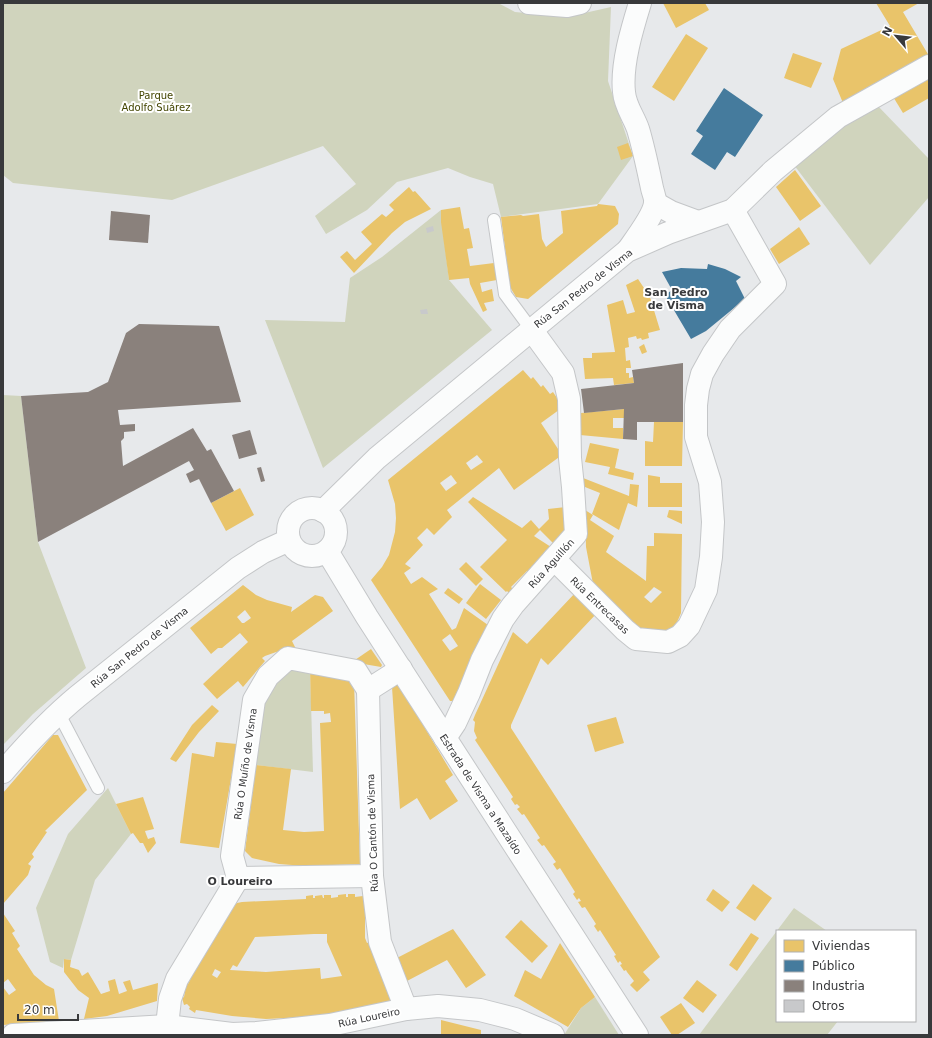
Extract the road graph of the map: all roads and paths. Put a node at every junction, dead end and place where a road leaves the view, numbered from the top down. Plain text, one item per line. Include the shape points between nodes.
1 (529, 3) edge
2 (580, 3) edge
3 (640, 3) edge
4 (929, 66) edge
5 (656, 203) junction
6 (733, 210) junction
7 (494, 220) dead end
8 (698, 222) junction
9 (627, 251) junction
10 (531, 329) junction
11 (323, 511) junction
12 (289, 540) junction
13 (327, 551) junction
14 (554, 559) junction
15 (401, 669) junction
16 (368, 690) junction
17 (58, 712) junction
18 (445, 738) junction
19 (3, 772) edge
20 (98, 788) dead end
21 (372, 876) junction
22 (238, 878) junction
23 (406, 1009) junction
24 (167, 1026) junction
25 (3, 1031) edge
26 (232, 1034) edge
27 (10, 1035) edge
28 (14, 1035) edge
29 (553, 1035) edge
30 (637, 1035) edge

1 - 2 street via 567,6
3 - 5 street via 627,52 624,93 640,135
4 - 6 street, Rúa San Pedro de Visma via 838,117 773,171
5 - 8 street via 671,212
5 - 9 street via 645,226
6 - 8 street, Rúa San Pedro de Visma
6 - 14 street, Rúa Entrecasas via 775,284 730,329 712,354 698,389 696,437 710,482 713,522 706,590 698,609 680,636 668,642 636,639
7 - 10 lane via 505,294
8 - 9 street, Rúa San Pedro de Visma
9 - 10 street, Rúa San Pedro de Visma
10 - 11 street, Rúa San Pedro de Visma via 377,458
10 - 14 street, Rúa Aguillón via 563,373 569,399 570,458 576,534
11 - 12 street via 311,508 294,516 289,527
11 - 13 street via 332,518 336,530 334,541
12 - 13 street via 292,546 303,554 316,556
12 - 17 street, Rúa San Pedro de Visma via 238,568
13 - 15 street, Estrada de Visma a Mazaído
14 - 18 street, Rúa Aguillón via 502,619 469,693
15 - 16 street
15 - 18 street, Estrada de Visma a Mazaído
16 - 21 street, Rúa O Cantón de Visma
16 - 22 street, Rúa O Muíño de Visma via 356,671 288,658 268,676 254,700 232,856
17 - 19 street, Rúa San Pedro de Visma
17 - 20 lane
18 - 30 street, Estrada de Visma a Mazaído
21 - 22 street
21 - 23 street, Rúa O Cantón de Visma via 380,942
22 - 24 street via 177,979 170,999
23 - 26 street, Rúa Loureiro via 330,1025
23 - 29 street, Rúa Loureiro via 438,1006 480,1010 515,1019
24 - 26 street, Rúa Loureiro
24 - 28 street, Rúa Loureiro
25 - 27 street

